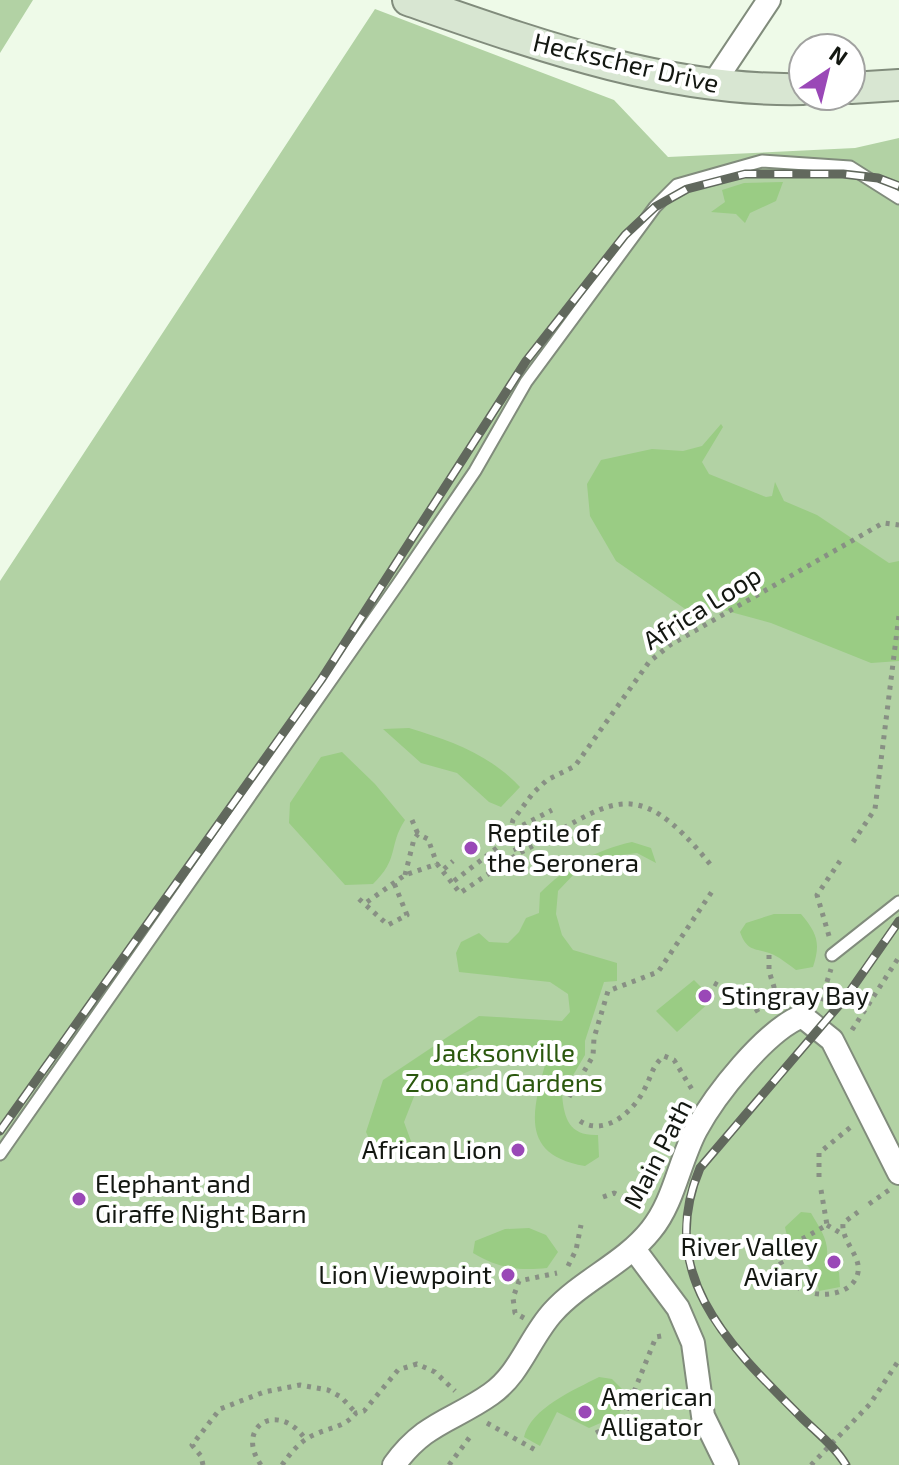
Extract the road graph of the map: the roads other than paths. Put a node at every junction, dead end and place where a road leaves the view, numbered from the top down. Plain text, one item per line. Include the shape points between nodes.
1 (408, 0) edge
2 (769, 0) edge
3 (713, 84) junction
4 (899, 85) edge
5 (867, 87) edge
6 (787, 89) edge
7 (899, 198) edge
8 (899, 902) edge
9 (832, 952) road end
10 (0, 1154) edge
11 (899, 1173) edge
12 (634, 1249) junction
13 (394, 1465) edge
14 (727, 1465) edge

1 - 3 main road, Heckscher Drive via 565,55
2 - 3 street
3 - 6 main road, Heckscher Drive
4 - 5 main road
7 - 10 lane via 850,167 762,161 677,185 655,207 526,382 475,471
8 - 9 lane
11 - 12 street, Main Path via 832,1040 791,1026 712,1107 696,1130 659,1216
12 - 13 street, Main Path via 568,1297 528,1354 476,1413 441,1420
12 - 14 street, Main Path via 678,1308 693,1343 703,1416

